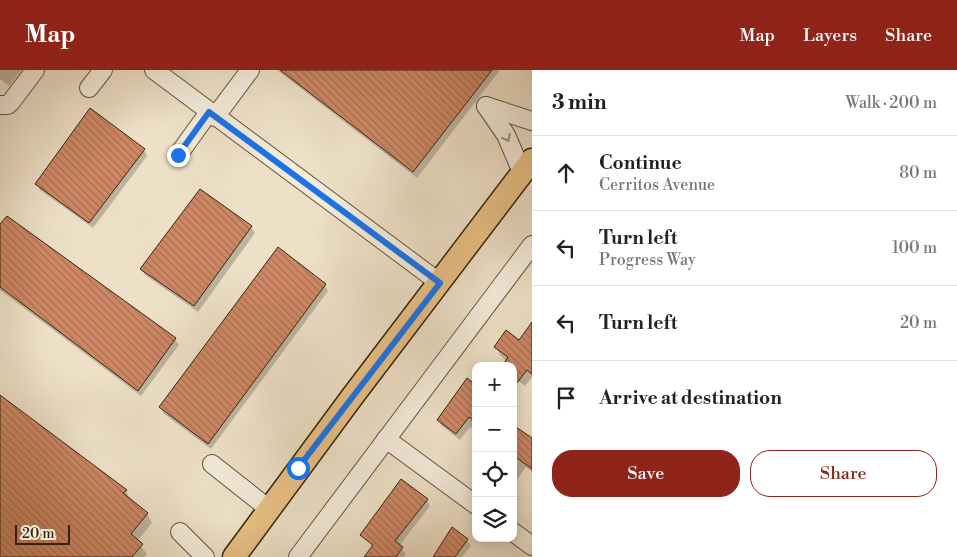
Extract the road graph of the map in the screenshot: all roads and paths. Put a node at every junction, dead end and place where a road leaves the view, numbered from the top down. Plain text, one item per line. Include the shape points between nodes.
1 (35, 70) edge
2 (103, 70) edge
3 (154, 70) edge
4 (250, 70) edge
5 (89, 88) dead end
6 (0, 105) edge
7 (212, 114) junction
8 (532, 121) edge
9 (178, 155) dead end
10 (527, 166) edge
11 (532, 244) edge
12 (526, 265) edge
13 (440, 283) junction
14 (386, 439) junction
15 (212, 464) dead end
16 (472, 502) edge
17 (269, 509) junction
18 (180, 532) dead end
19 (517, 535) edge
20 (532, 546) edge
21 (205, 557) edge
22 (234, 557) edge
23 (298, 557) edge

1 - 6 street via 11,102
2 - 5 street
3 - 7 street
4 - 7 street
7 - 9 street
7 - 13 street
8 -> 10 street via 486,106
10 - 13 main road
11 - 12 street
12 - 14 street
13 - 17 main road
14 - 16 street
14 - 23 street
15 - 17 street
17 - 22 main road
18 - 21 street
19 - 20 street

